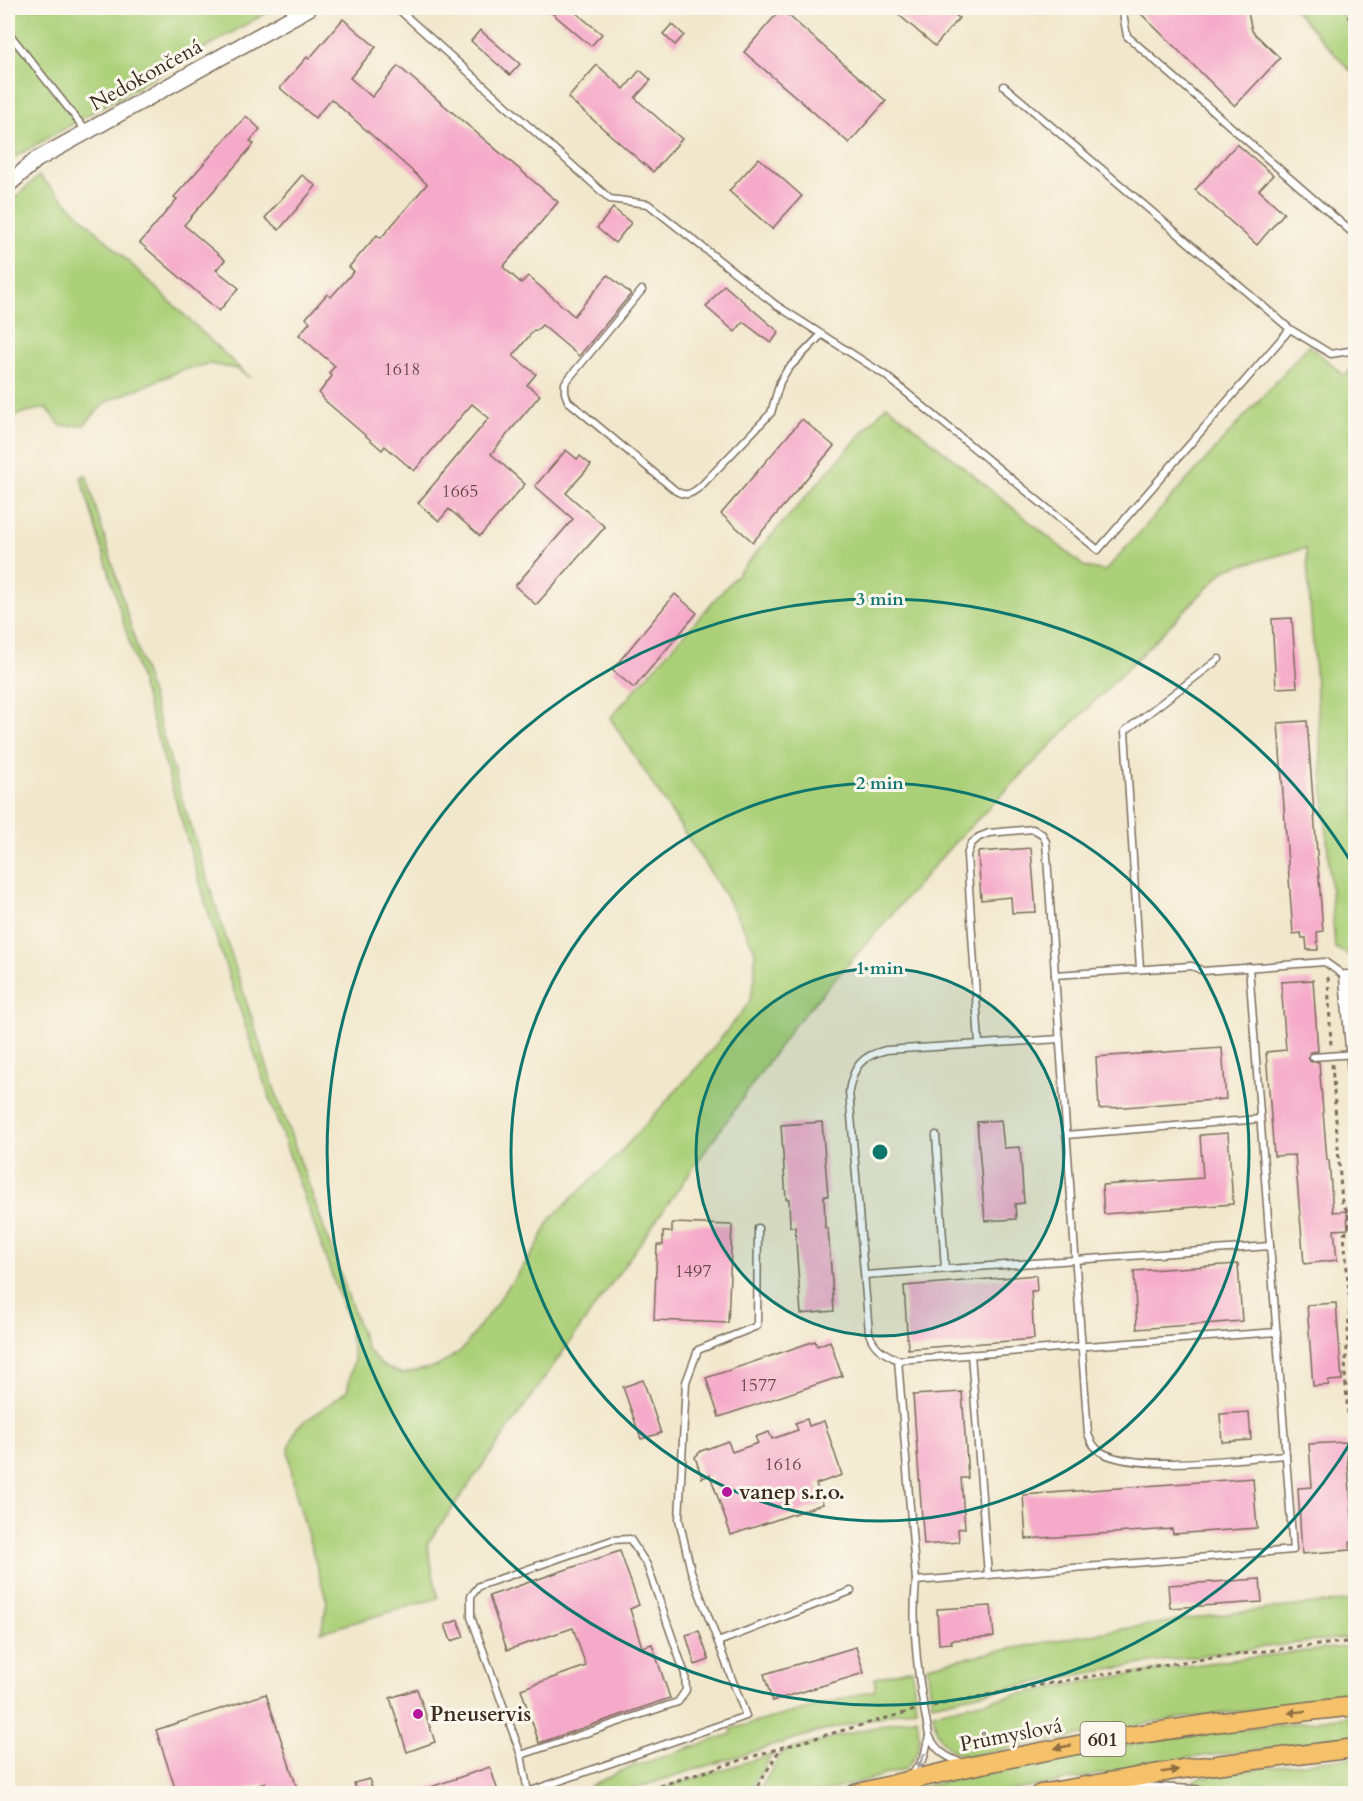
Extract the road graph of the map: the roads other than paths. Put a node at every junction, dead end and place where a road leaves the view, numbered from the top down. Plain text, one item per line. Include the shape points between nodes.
1 (309, 8) edge
2 (397, 8) edge
3 (1122, 8) edge
4 (8, 32) edge
5 (1004, 86) dead end
6 (87, 132) junction
7 (8, 185) edge
8 (1355, 235) edge
9 (642, 290) dead end
10 (1290, 328) junction
11 (822, 334) junction
12 (1355, 350) edge
13 (1219, 659) dead end
14 (1249, 967) junction
15 (1140, 969) junction
16 (1055, 975) junction
17 (1346, 977) joint
18 (1060, 1039) junction
19 (979, 1044) junction
20 (1354, 1054) edge
21 (1313, 1057) dead end
22 (1356, 1096) edge
23 (1260, 1119) junction
24 (936, 1135) dead end
25 (1066, 1135) junction
26 (758, 1228) dead end
27 (1270, 1246) junction
28 (1075, 1260) junction
29 (945, 1269) junction
30 (865, 1275) junction
31 (1277, 1332) junction
32 (1081, 1347) junction
33 (971, 1354) junction
34 (898, 1360) junction
35 (1286, 1455) junction
36 (988, 1575) junction
37 (916, 1581) junction
38 (851, 1591) dead end
39 (718, 1642) junction
40 (1356, 1706) edge
41 (929, 1736) junction
42 (1356, 1748) edge
43 (521, 1755) junction
44 (973, 1765) junction
45 (905, 1781) junction
46 (1071, 1787) junction
47 (528, 1793) edge
48 (855, 1794) edge
49 (1040, 1794) edge
50 (1199, 1794) edge

1 - 6 street, Nedokončená
2 - 11 lane via 610,199 648,204 776,305
3 - 8 lane via 1127,36
4 - 6 lane
5 - 10 lane
6 - 7 street, Nedokončená via 36,160
9 - 11 lane via 565,383 565,393 568,401 684,495 700,487 771,413 787,370
10 - 11 lane via 1098,550 885,375
10 - 12 lane via 1331,354
13 - 15 lane via 1125,731
14 - 15 lane
14 - 17 lane via 1325,962
14 - 23 lane
15 - 16 lane
16 - 18 lane
16 - 19 lane via 1046,842 1042,834 1033,830 979,837 967,855
17 - 20 street
18 - 19 lane
18 - 25 lane
19 - 30 lane via 871,1053 852,1075 849,1091
20 - 21 lane
20 - 22 street
23 - 25 lane
23 - 27 lane
24 - 29 lane
25 - 28 lane
26 - 39 lane via 757,1326 698,1350 686,1382 679,1519 691,1571
27 - 28 lane
27 - 31 lane
28 - 29 lane
28 - 32 lane
29 - 30 lane
30 - 34 lane via 871,1340 879,1350
31 - 32 lane
31 - 35 lane
32 - 33 lane
32 - 35 lane via 1089,1434 1091,1442 1103,1453 1156,1464
33 - 34 lane
33 - 36 lane
34 - 37 lane
35 - 36 lane via 1293,1550
36 - 37 lane
37 - 41 lane via 913,1608
38 - 39 lane
39 - 47 lane via 746,1716
40 -> 44 main road, Průmyslová / 601 via 1145,1732
41 - 44 lane via 941,1753
41 -> 45 lane via 919,1767
46 -> 42 main road, 601
43 - 43 lane via 678,1702 686,1690 685,1674 647,1565 630,1539 612,1540 479,1586 471,1596 471,1617
43 - 47 lane
44 - 45 main road, Průmyslová / 601
45 - 48 main road, Průmyslová / 601
46 - 49 main road, 601
46 - 50 street

